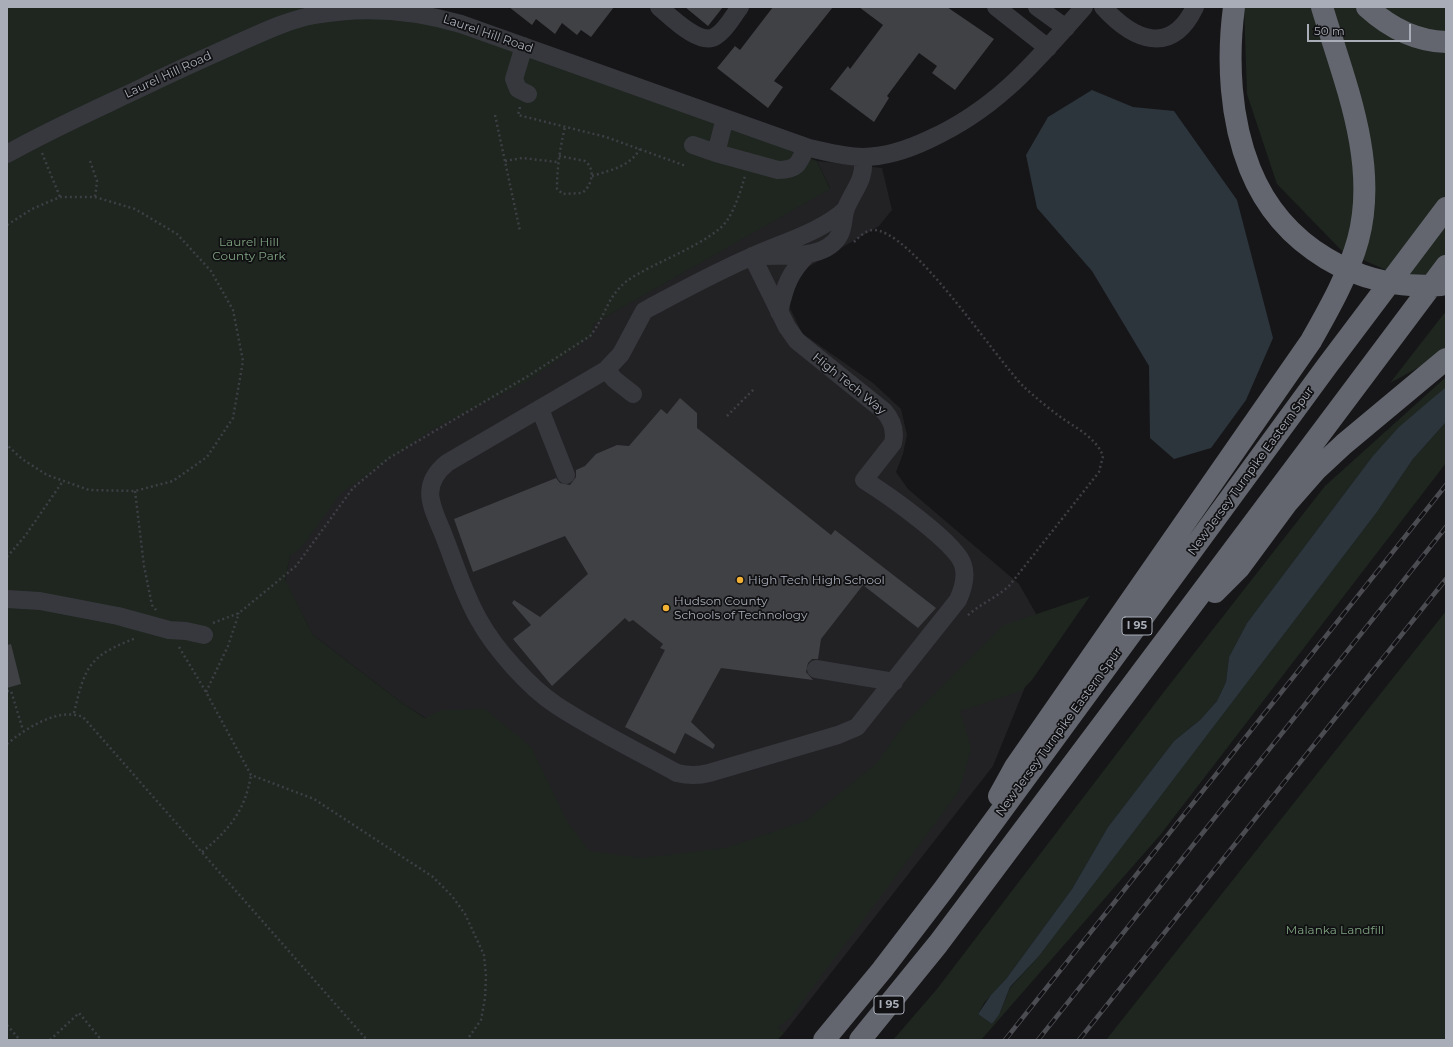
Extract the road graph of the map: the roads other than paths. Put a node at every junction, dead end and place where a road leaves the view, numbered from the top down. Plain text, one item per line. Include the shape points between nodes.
1 (659, 7) edge
2 (740, 7) edge
3 (996, 7) edge
4 (1037, 7) edge
5 (1084, 7) edge
6 (1103, 7) edge
7 (1195, 7) edge
8 (1234, 7) edge
9 (1322, 7) edge
10 (1367, 7) edge
11 (1066, 28) junction
12 (1446, 42) edge
13 (524, 46) junction
14 (1048, 48) junction
15 (525, 99) road end
16 (725, 118) junction
17 (693, 145) dead end
18 (806, 147) junction
19 (716, 153) junction
20 (7, 154) edge
21 (864, 157) junction
22 (1446, 208) edge
23 (846, 209) junction
24 (808, 254) junction
25 (752, 256) junction
26 (1446, 266) edge
27 (1446, 285) edge
28 (779, 312) junction
29 (1446, 359) edge
30 (606, 370) junction
31 (633, 394) dead end
32 (540, 409) junction
33 (878, 463) junction
34 (566, 475) dead end
35 (887, 494) junction
36 (7, 599) edge
37 (204, 635) dead end
38 (1166, 638) junction
39 (816, 669) dead end
40 (894, 682) junction
41 (965, 862) junction
42 (824, 1040) edge
43 (860, 1040) edge

1 - 2 street via 701,38 711,39 720,33
3 - 14 street
4 - 11 street
5 - 11 street, Laurel Hill Road
6 - 7 street via 1129,31 1148,38 1164,37 1177,30 1187,21
8 - 27 highway via 1231,71 1239,132 1250,169 1262,194 1284,225 1306,245 1343,269 1372,279 1412,286
9 - 41 highway via 1356,126 1365,175 1362,223 1346,274 1310,341 1015,767
10 - 12 highway via 1397,29 1418,37
11 - 14 street, Laurel Hill Road
13 - 15 street via 514,79
13 - 16 street, Laurel Hill Road
13 - 20 street, Laurel Hill Road via 420,13 376,10 313,15 277,26 186,66
14 - 21 street, Laurel Hill Road via 1013,85 960,124 903,151
16 - 18 street, Laurel Hill Road
16 - 19 street
17 - 19 street
18 - 19 street via 799,162 792,169 778,170
18 - 21 street, Laurel Hill Road via 838,155
21 - 23 street via 862,177
22 - 41 highway, New Jersey Turnpike Eastern Spur / I 95 via 1327,366
23 - 24 street via 838,237 826,247
23 - 25 street via 822,225
24 - 25 street
24 - 28 street via 788,278
25 - 28 street, High Tech Way
25 - 30 street via 644,311 621,354
26 - 38 highway, I 95
28 - 33 street, High Tech Way via 791,334 803,347 888,416 895,436 893,443
29 - 38 highway via 1329,457 1287,503 1239,568
30 - 31 street
30 - 32 street
32 - 34 street
32 - 40 street via 446,463 435,475 429,488 434,511 478,619 497,646 543,695 569,713 677,773 693,776 847,732 864,720
33 - 35 street via 880,480
33 - 35 street, High Tech Way via 864,480
35 - 40 street via 948,544 964,565 964,583 958,600
36 - 37 street via 40,601 118,616 168,630
38 - 43 highway, I 95 via 942,937
39 - 40 street
41 - 42 highway, New Jersey Turnpike Eastern Spur / I 95 via 903,944

